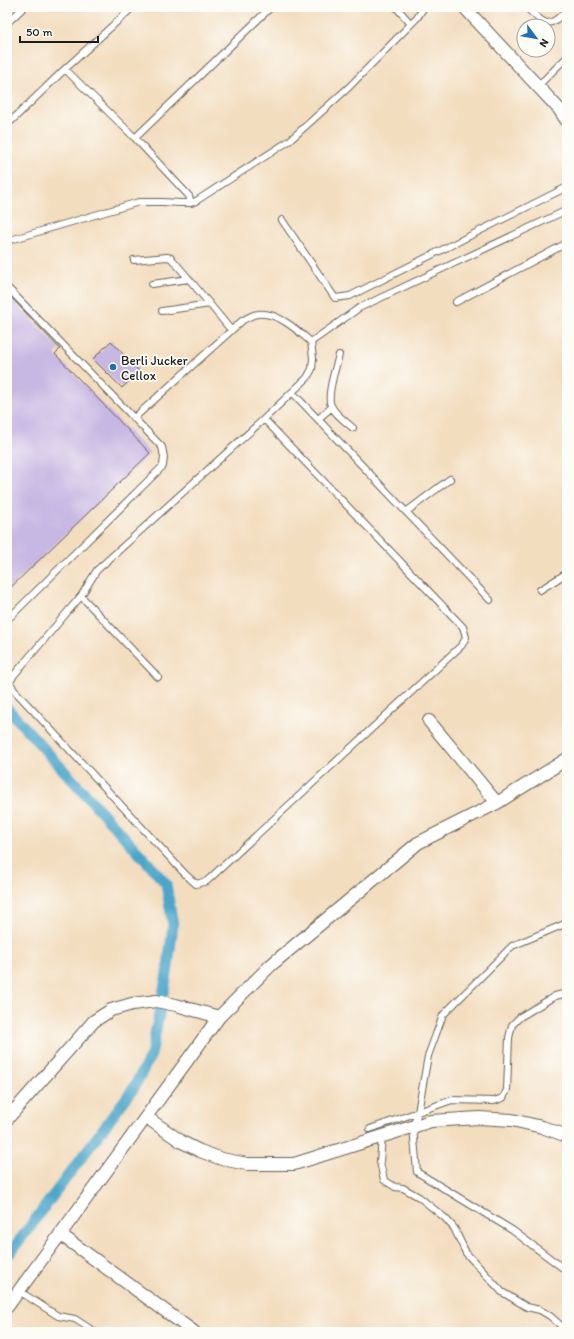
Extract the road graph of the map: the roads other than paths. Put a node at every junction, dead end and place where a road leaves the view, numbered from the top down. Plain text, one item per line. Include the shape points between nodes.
1 (24, 7) edge
2 (133, 7) edge
3 (271, 7) edge
4 (396, 7) edge
5 (424, 7) edge
6 (464, 7) edge
7 (526, 7) edge
8 (567, 10) edge
9 (7, 23) edge
10 (411, 24) junction
11 (567, 57) edge
12 (65, 69) junction
13 (538, 86) junction
14 (563, 107) edge
15 (567, 121) edge
16 (7, 125) edge
17 (135, 138) junction
18 (567, 187) edge
19 (192, 203) junction
20 (567, 210) edge
21 (282, 220) dead end
22 (7, 241) edge
23 (567, 243) edge
24 (134, 260) dead end
25 (189, 279) junction
26 (152, 284) dead end
27 (7, 287) edge
28 (456, 302) dead end
29 (210, 304) junction
30 (162, 311) dead end
31 (231, 330) junction
32 (311, 342) junction
33 (339, 355) dead end
34 (292, 392) junction
35 (332, 407) junction
36 (134, 418) junction
37 (264, 419) junction
38 (318, 419) junction
39 (353, 428) dead end
40 (450, 478) dead end
41 (406, 512) junction
42 (567, 573) edge
43 (540, 590) dead end
44 (81, 596) junction
45 (490, 600) dead end
46 (7, 620) edge
47 (158, 677) dead end
48 (429, 721) dead end
49 (567, 759) edge
50 (497, 803) junction
51 (567, 923) edge
52 (567, 994) edge
53 (219, 1017) junction
54 (418, 1112) junction
55 (146, 1117) junction
56 (7, 1119) edge
57 (413, 1127) junction
58 (370, 1129) dead end
59 (567, 1136) edge
60 (382, 1137) junction
61 (60, 1234) junction
62 (567, 1271) edge
63 (19, 1291) junction
64 (7, 1307) edge
65 (567, 1330) edge
66 (96, 1332) edge
67 (194, 1332) edge

1 - 9 lane
2 - 12 lane
3 - 17 lane
4 - 10 lane
5 - 10 lane
6 - 13 street
7 - 8 lane via 547,23 557,20
10 - 19 lane via 348,88 289,141
11 - 13 lane
12 - 16 lane
12 - 17 lane
13 - 14 street
14 - 15 street
17 - 19 lane via 189,196
18 - 21 lane via 350,296 340,298 335,298
19 - 22 lane via 139,202
20 - 32 lane via 359,308
23 - 28 lane
24 - 25 lane via 171,258
25 - 26 lane
25 - 29 lane
27 - 36 lane
29 - 30 lane
29 - 31 lane
31 - 32 lane via 256,314 266,314 293,326
31 - 36 lane
32 - 34 lane via 314,358 312,368 307,378
33 - 35 lane via 329,399
34 - 37 lane
34 - 38 lane
35 - 38 lane
35 - 39 lane
36 - 46 lane via 162,447 163,466
37 - 44 lane via 97,570
37 - 44 lane via 462,627 466,637 462,645 206,881 196,884 186,875 14,690 10,682
38 - 41 lane
40 - 41 lane
41 - 45 lane
42 - 43 lane
44 - 47 lane
48 - 50 street
49 - 50 street
50 - 53 street via 418,843 271,965
51 - 54 lane via 512,946 443,1015 428,1056
52 - 54 lane via 555,996 520,1017 512,1025 507,1090 503,1098 494,1101 452,1100
53 - 55 street
53 - 56 street via 156,1001 111,1010 94,1021
54 - 57 lane
54 - 58 lane
55 - 60 street via 200,1151 247,1164 294,1164
55 - 61 street
57 - 59 street via 431,1121 479,1118 512,1120
57 - 60 street
57 - 62 lane via 416,1172 512,1230
60 - 65 lane via 380,1162 384,1180 419,1197 445,1218 454,1228 466,1253 502,1292 526,1307 540,1310
61 - 63 street
61 - 67 street
63 - 64 street
63 - 66 lane via 58,1316 75,1319

